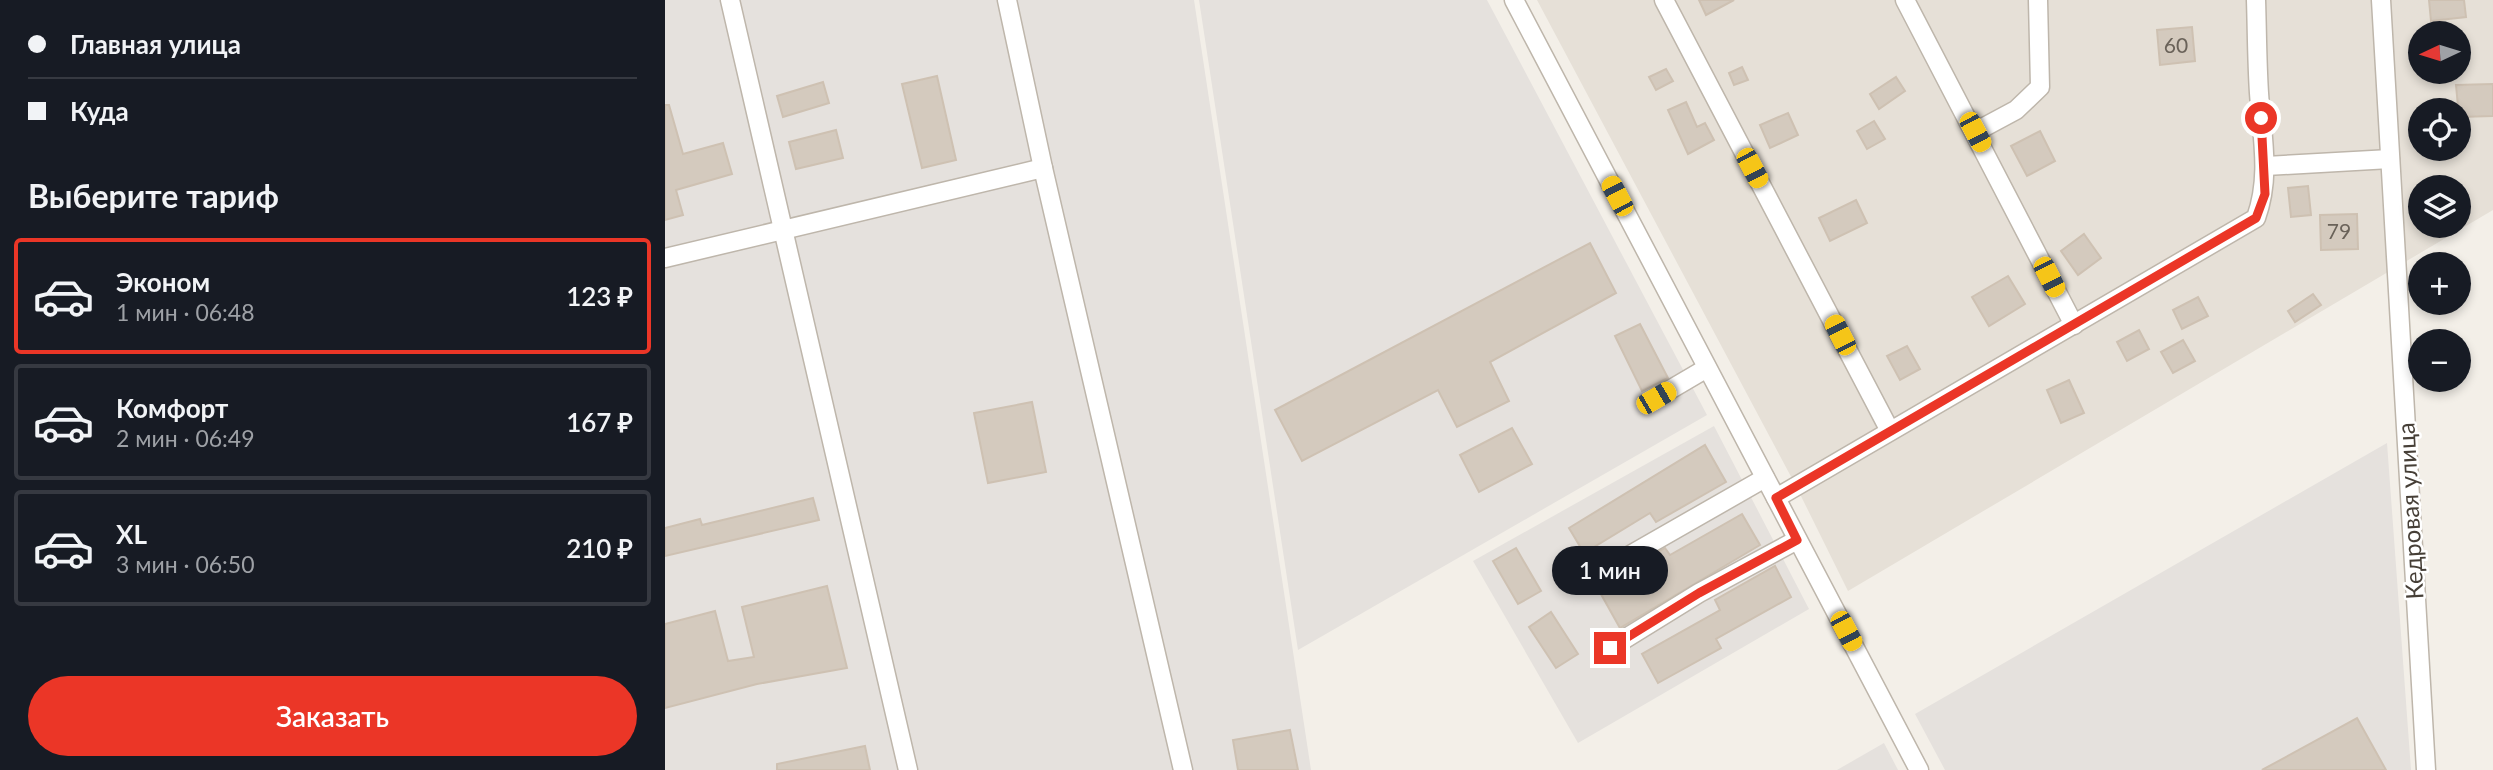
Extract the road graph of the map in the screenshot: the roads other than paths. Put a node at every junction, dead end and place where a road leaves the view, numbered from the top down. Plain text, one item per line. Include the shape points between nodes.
1 (730, 0) edge
2 (1007, 0) edge
3 (1514, 0) edge
4 (1664, 0) edge
5 (1905, 0) edge
6 (2038, 0) edge
7 (2256, 0) edge
8 (2381, 0) edge
9 (1975, 132) junction
10 (2390, 159) junction
11 (2266, 166) junction
12 (1043, 168) junction
13 (784, 229) junction
14 (665, 257) edge
15 (2074, 325) junction
16 (1707, 368) junction
17 (1656, 398) dead end
18 (1890, 431) junction
19 (1765, 478) junction
20 (1776, 498) junction
21 (1797, 540) junction
22 (1590, 578) dead end
23 (1610, 648) dead end
24 (1917, 769) edge
25 (908, 770) edge
26 (1183, 770) edge
27 (2426, 770) edge

1 - 13 street
2 - 12 street
3 - 16 street
4 - 18 street
5 - 9 street
6 - 9 street via 2040,87 2016,110
7 - 11 street
8 - 10 street, Кедровая улица
9 - 15 street
10 - 11 street
10 - 27 street, Кедровая улица
11 - 15 street via 2265,194 2256,218
12 - 13 street
12 - 26 street
13 - 14 street
13 - 25 street
15 - 18 street
16 - 17 street
16 - 19 street
18 - 20 street
19 - 20 street
19 - 22 street
20 - 21 street
21 - 23 street
21 - 24 street

